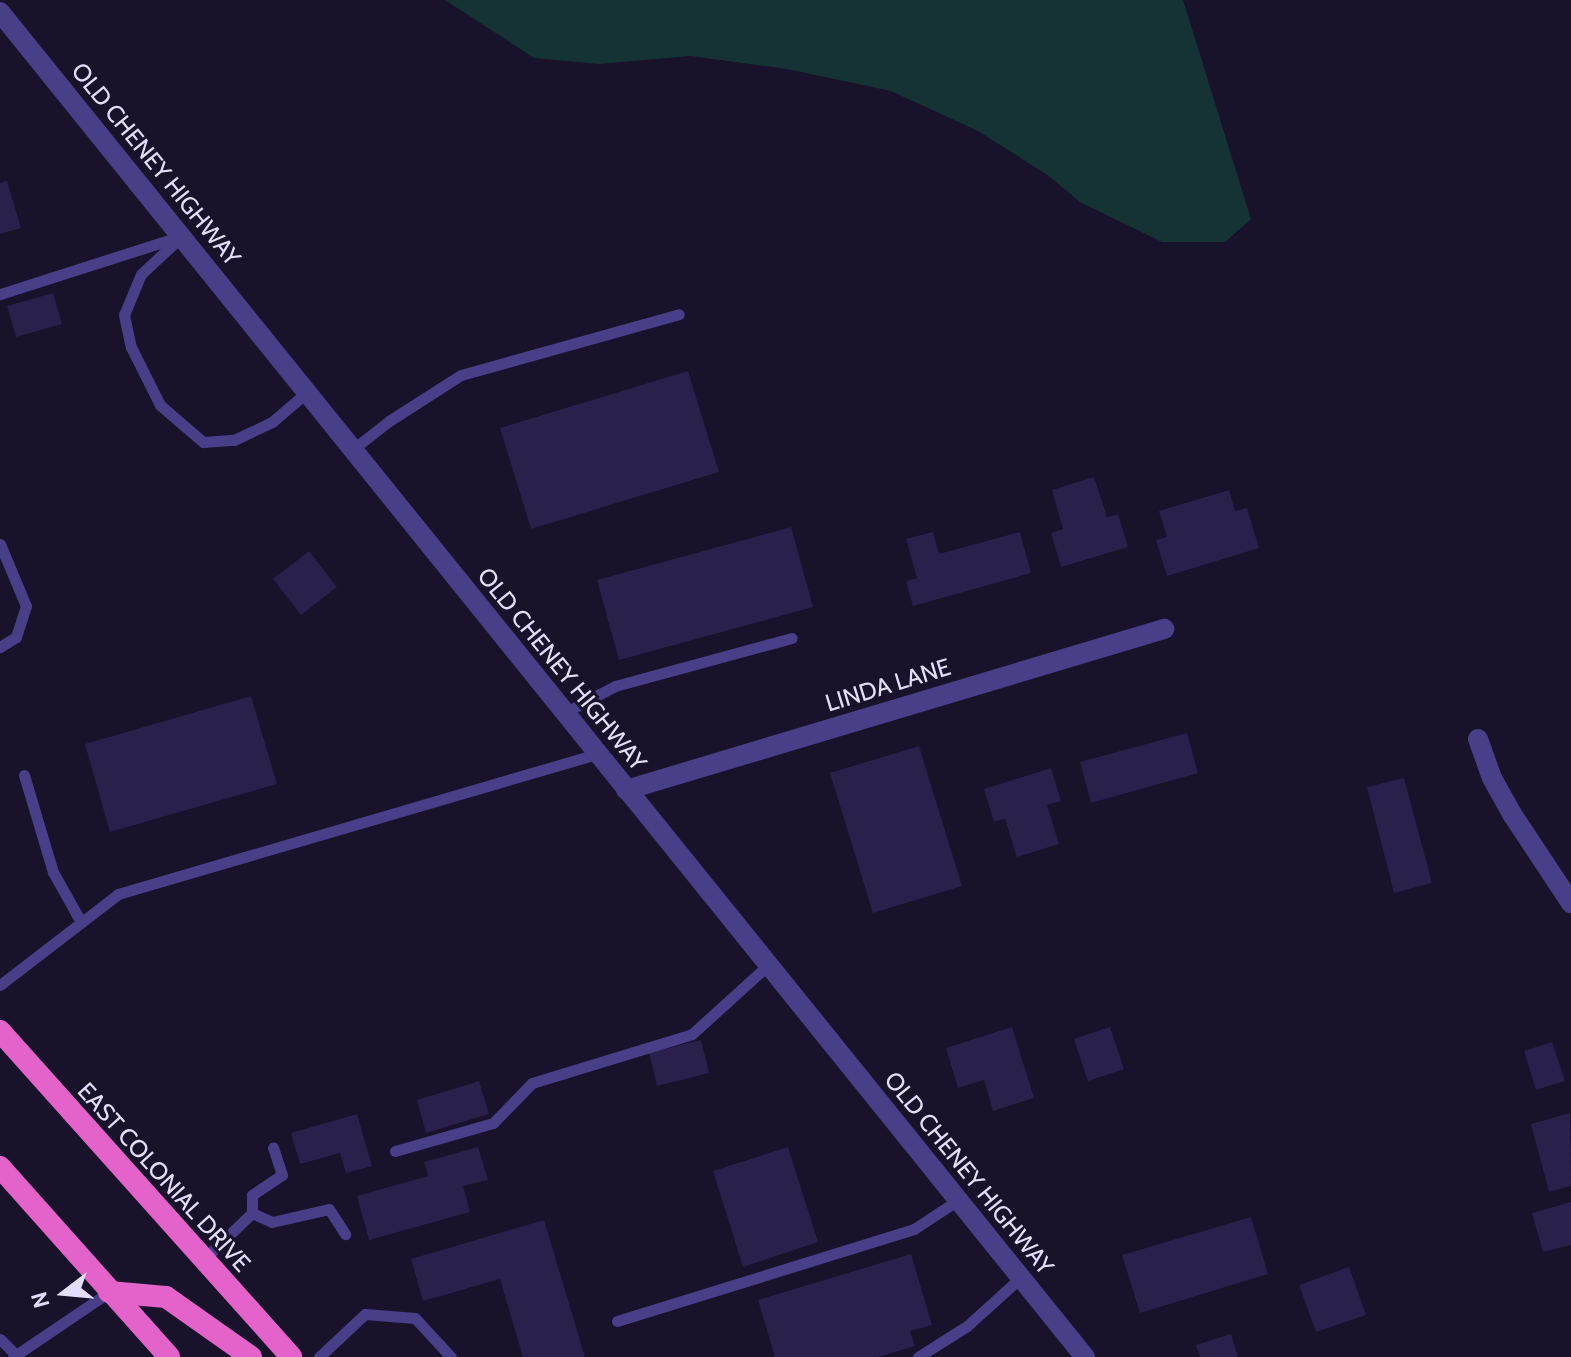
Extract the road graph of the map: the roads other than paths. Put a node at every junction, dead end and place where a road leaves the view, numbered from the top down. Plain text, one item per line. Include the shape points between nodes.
1 (0, 12) edge
2 (181, 237) junction
3 (0, 294) edge
4 (679, 314) dead end
5 (306, 393) junction
6 (352, 450) junction
7 (0, 544) edge
8 (1164, 629) dead end
9 (792, 638) dead end
10 (0, 647) edge
11 (564, 713) junction
12 (1478, 739) dead end
13 (597, 754) junction
14 (24, 775) dead end
15 (626, 790) junction
16 (1571, 903) edge
17 (81, 922) junction
18 (768, 965) junction
19 (0, 985) edge
20 (0, 1031) edge
21 (273, 1147) dead end
22 (395, 1151) dead end
23 (0, 1167) edge
24 (958, 1200) junction
25 (252, 1213) junction
26 (345, 1234) dead end
27 (203, 1260) junction
28 (1021, 1277) junction
29 (109, 1292) junction
30 (617, 1321) dead end
31 (0, 1339) edge
32 (16, 1357) edge
33 (169, 1357) edge
34 (251, 1357) edge
35 (291, 1357) edge
36 (319, 1357) edge
37 (451, 1357) edge
38 (918, 1357) edge
39 (1085, 1357) edge

1 - 2 street, OLD CHENEY HIGHWAY
2 - 3 lane
2 - 5 street, OLD CHENEY HIGHWAY
2 - 5 lane via 141,274 124,315 131,347 160,405 203,442 234,440 272,422
4 - 6 lane via 461,375
5 - 6 street, OLD CHENEY HIGHWAY
6 - 11 street, OLD CHENEY HIGHWAY
7 - 10 lane via 26,606 16,637
8 - 15 street, LINDA LANE
9 - 11 lane via 615,686
11 - 13 street, OLD CHENEY HIGHWAY
12 - 16 street via 1512,814
13 - 15 street, OLD CHENEY HIGHWAY
13 - 17 lane via 118,894
14 - 17 lane via 53,872
15 - 18 street, OLD CHENEY HIGHWAY
17 - 19 lane
18 - 22 lane via 692,1034 532,1083 493,1123
18 - 24 street, OLD CHENEY HIGHWAY
20 - 27 highway, EAST COLONIAL DRIVE
21 - 25 lane via 282,1175 252,1195
23 - 29 highway
24 - 28 street, OLD CHENEY HIGHWAY
24 - 30 lane via 914,1229
25 - 26 lane via 272,1222 329,1209
25 - 27 lane
27 - 35 highway, EAST COLONIAL DRIVE
28 - 38 lane via 955,1335
28 - 39 street, OLD CHENEY HIGHWAY
29 - 32 lane
29 - 33 highway
29 - 34 highway via 166,1297
31 - 32 lane
36 - 37 lane via 365,1314 415,1318

